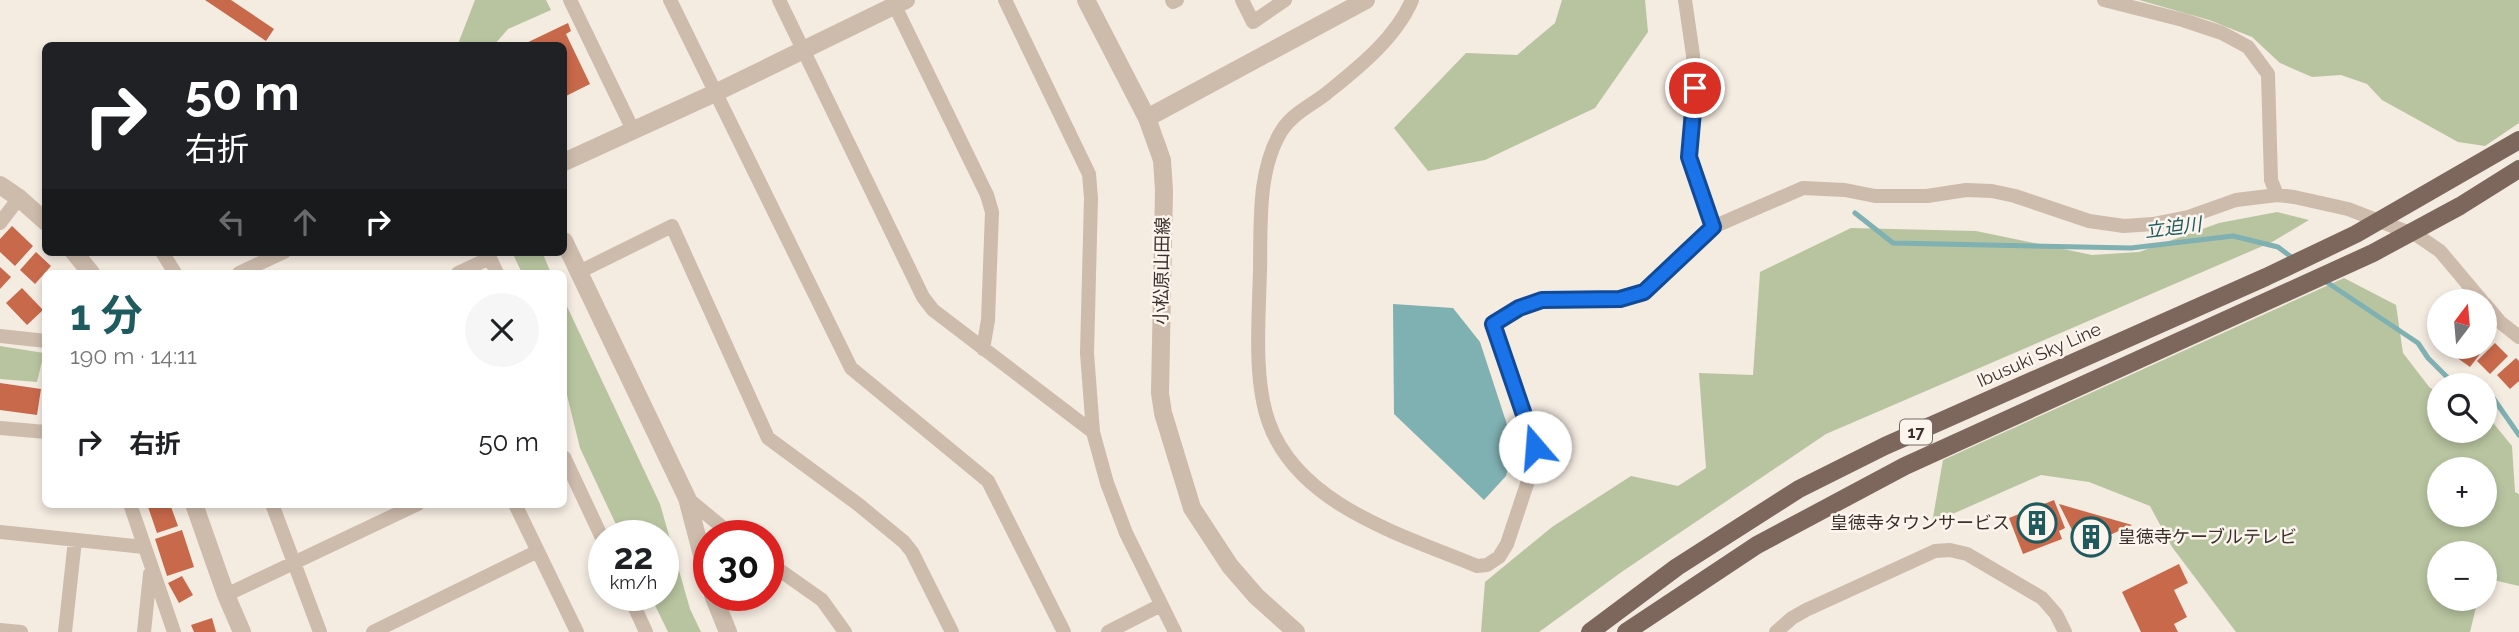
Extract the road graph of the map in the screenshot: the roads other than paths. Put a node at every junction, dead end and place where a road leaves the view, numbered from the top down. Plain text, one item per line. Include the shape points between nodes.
1 (570, 0) edge
2 (670, 0) edge
3 (779, 0) edge
4 (1005, 0) edge
5 (1086, 0) edge
6 (1242, 0) edge
7 (1285, 0) edge
8 (1366, 0) edge
9 (1412, 0) edge
10 (1685, 0) edge
11 (2104, 0) edge
12 (898, 2) edge
13 (803, 49) junction
14 (715, 93) junction
15 (1147, 118) junction
16 (633, 130) junction
17 (2519, 140) edge
18 (567, 161) edge
19 (2519, 169) edge
20 (0, 185) edge
21 (2277, 195) junction
22 (19, 198) junction
23 (42, 218) edge
24 (0, 223) edge
25 (1713, 227) junction
26 (567, 247) edge
27 (77, 256) edge
28 (276, 256) edge
29 (486, 256) edge
30 (89, 270) edge
31 (246, 270) edge
32 (463, 270) edge
33 (579, 272) junction
34 (2473, 289) edge
35 (2497, 319) edge
36 (0, 336) edge
37 (2519, 337) edge
38 (42, 341) edge
39 (983, 349) junction
40 (0, 428) edge
41 (42, 432) edge
42 (1093, 432) junction
43 (567, 463) edge
44 (687, 498) junction
45 (131, 508) edge
46 (195, 508) edge
47 (273, 508) edge
48 (410, 508) edge
49 (517, 508) edge
50 (594, 520) edge
51 (714, 520) edge
52 (693, 521) edge
53 (0, 532) edge
54 (75, 540) junction
55 (144, 547) junction
56 (538, 551) junction
57 (293, 564) junction
58 (151, 569) junction
59 (784, 573) edge
60 (226, 595) junction
61 (1161, 604) junction
62 (636, 611) edge
63 (719, 611) edge
64 (1287, 629) edge
65 (0, 630) edge
66 (21, 632) edge
67 (65, 632) edge
68 (144, 632) edge
69 (174, 632) edge
70 (243, 632) edge
71 (320, 632) edge
72 (373, 632) edge
73 (577, 632) edge
74 (646, 632) edge
75 (728, 632) edge
76 (845, 632) edge
77 (952, 632) edge
78 (1064, 632) edge
79 (1108, 632) edge
80 (1175, 632) edge
81 (1590, 632) edge
82 (1626, 632) edge
83 (1776, 632) edge
84 (2065, 632) edge

1 - 16 street
2 - 14 street
3 - 13 street
4 - 42 street via 1089,174 1087,353
5 - 15 street, 小松原山田線
6 - 7 street via 1253,22
8 - 15 street
9 - 25 street via 1385,41 1282,129 1265,173 1261,387 1269,424 1286,455 1317,490 1393,531 1477,566 1487,565 1507,544 1535,447 1493,324 1542,300 1610,300 1644,292
10 - 25 street via 1695,88 1689,157
11 - 21 street via 2183,20 2248,47 2269,74 2272,180
12 - 13 street
12 - 39 street via 992,212
13 - 14 street
13 - 39 street via 923,297
14 - 16 street
14 - 78 street via 851,368 988,481
15 - 64 street, 小松原山田線 via 1162,160 1164,190 1163,413 1192,508 1230,566
16 - 18 street
17 - 81 main road, Ibusuki Sky Line / 17 via 2356,234 1799,489 1677,567
19 - 82 main road, 17 via 2374,253 1905,466 1758,545
20 - 22 street
21 - 25 street via 2236,200 2153,225 2124,226 2089,221 1992,191 1875,196 1803,188
21 - 34 street via 2348,209 2418,236 2440,251
22 - 23 street
22 - 24 street
26 - 33 street
27 - 30 street
28 - 31 street
29 - 32 street
33 - 44 street
33 - 77 street via 672,226 768,438 904,542
35 - 37 street
36 - 38 street
39 - 42 street
40 - 41 street
42 - 61 street via 1126,533
43 - 50 street
44 - 51 street
44 - 52 street
45 - 55 street
46 - 60 street
47 - 57 street
48 - 57 street
49 - 56 street
53 - 54 street
54 - 55 street
54 - 67 street
55 - 58 street
56 - 72 street
56 - 73 street
57 - 60 street
57 - 71 street
58 - 68 street
58 - 69 street
59 - 76 street via 822,600
60 - 70 street
61 - 79 street
61 - 80 street
62 - 74 street
63 - 75 street
65 - 66 street
83 - 84 street via 1806,610 1935,551 1950,550 1967,554 2042,598

